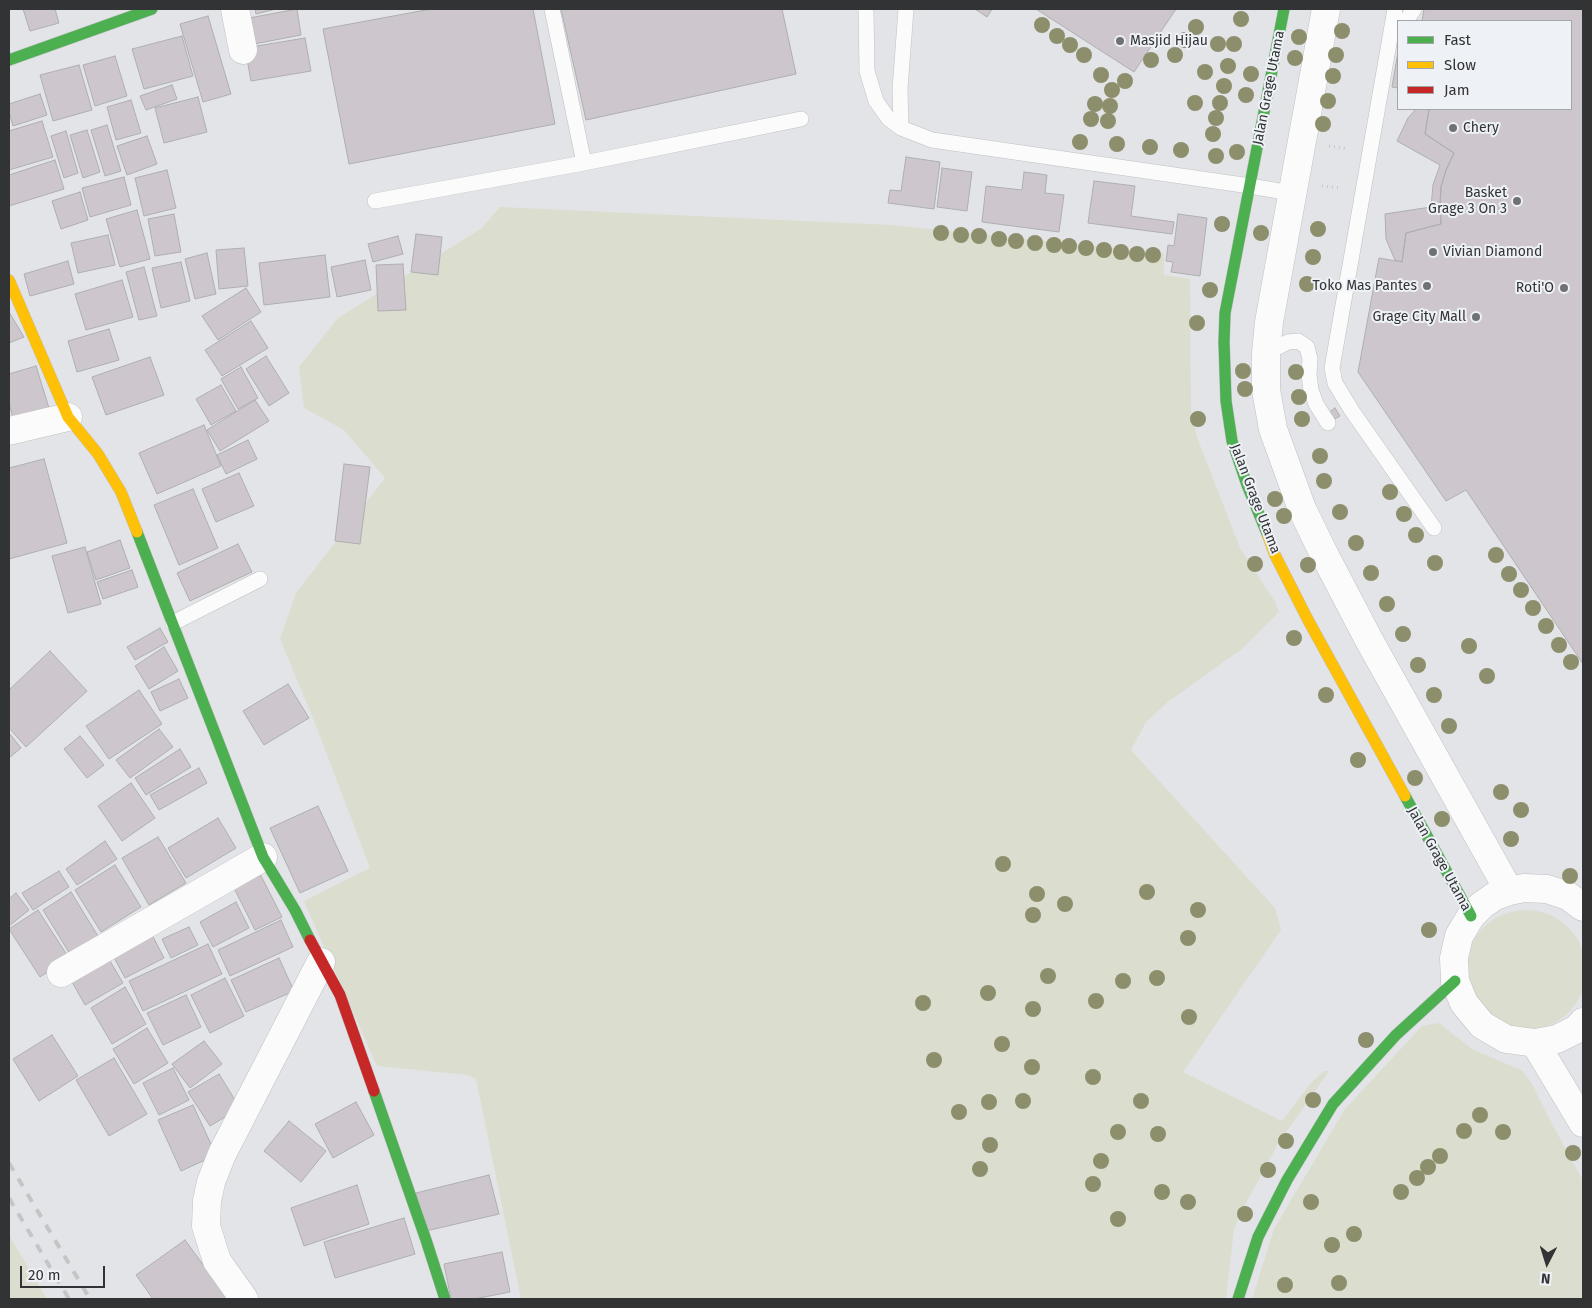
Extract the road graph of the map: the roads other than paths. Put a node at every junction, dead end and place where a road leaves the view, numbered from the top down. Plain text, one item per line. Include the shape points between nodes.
1 (152, 9) edge
2 (235, 9) edge
3 (552, 9) edge
4 (866, 9) edge
5 (906, 9) edge
6 (1284, 9) edge
7 (1326, 9) edge
8 (1395, 9) edge
9 (1414, 9) edge
10 (1407, 20) edge
11 (1397, 34) edge
12 (1388, 47) junction
13 (243, 50) dead end
14 (9, 60) edge
15 (801, 119) dead end
16 (901, 128) junction
17 (584, 163) junction
18 (1250, 186) junction
19 (1291, 193) junction
20 (375, 201) dead end
21 (9, 280) edge
22 (1266, 353) junction
23 (68, 417) junction
24 (1328, 423) dead end
25 (9, 431) edge
26 (1434, 528) dead end
27 (260, 579) dead end
28 (173, 623) junction
29 (263, 857) junction
30 (1509, 890) junction
31 (1583, 907) edge
32 (1471, 916) junction
33 (321, 962) junction
34 (61, 973) dead end
35 (1456, 981) junction
36 (1581, 1030) edge
37 (1535, 1043) junction
38 (1583, 1123) edge
39 (244, 1299) edge
40 (445, 1299) edge
41 (1238, 1299) edge

1 - 14 street
2 - 13 street
3 - 17 lane
4 - 16 lane via 867,71 876,101 888,118
5 - 16 lane via 900,89
6 - 18 street, Jalan Grage Utama
7 - 19 street
8 - 12 lane
9 - 10 lane
11 - 12 lane
12 - 26 lane via 1332,368 1335,383 1352,411
15 - 17 lane
16 - 18 lane via 932,140
17 - 20 lane
18 - 19 lane
18 - 32 street, Jalan Grage Utama via 1225,313 1226,400 1232,441 1279,563
19 - 22 street via 1268,322
21 - 23 street
22 - 24 lane via 1288,342 1298,341 1307,347 1312,390 1316,404
22 - 30 street via 1266,390 1273,430 1302,509 1369,640
23 - 25 street
23 - 28 street via 98,454 121,492
27 - 28 lane
28 - 29 street
29 - 33 street
29 - 34 street
30 - 31 street via 1547,889 1568,896
30 - 32 street via 1488,901
32 - 35 street via 1459,936 1454,958
33 - 39 street via 210,1182 206,1226 217,1261
33 - 40 street via 340,995
35 - 37 street via 1464,1003 1482,1025 1506,1038
35 - 41 street via 1396,1035 1333,1104 1286,1180 1258,1237
36 - 37 street
37 - 38 street

